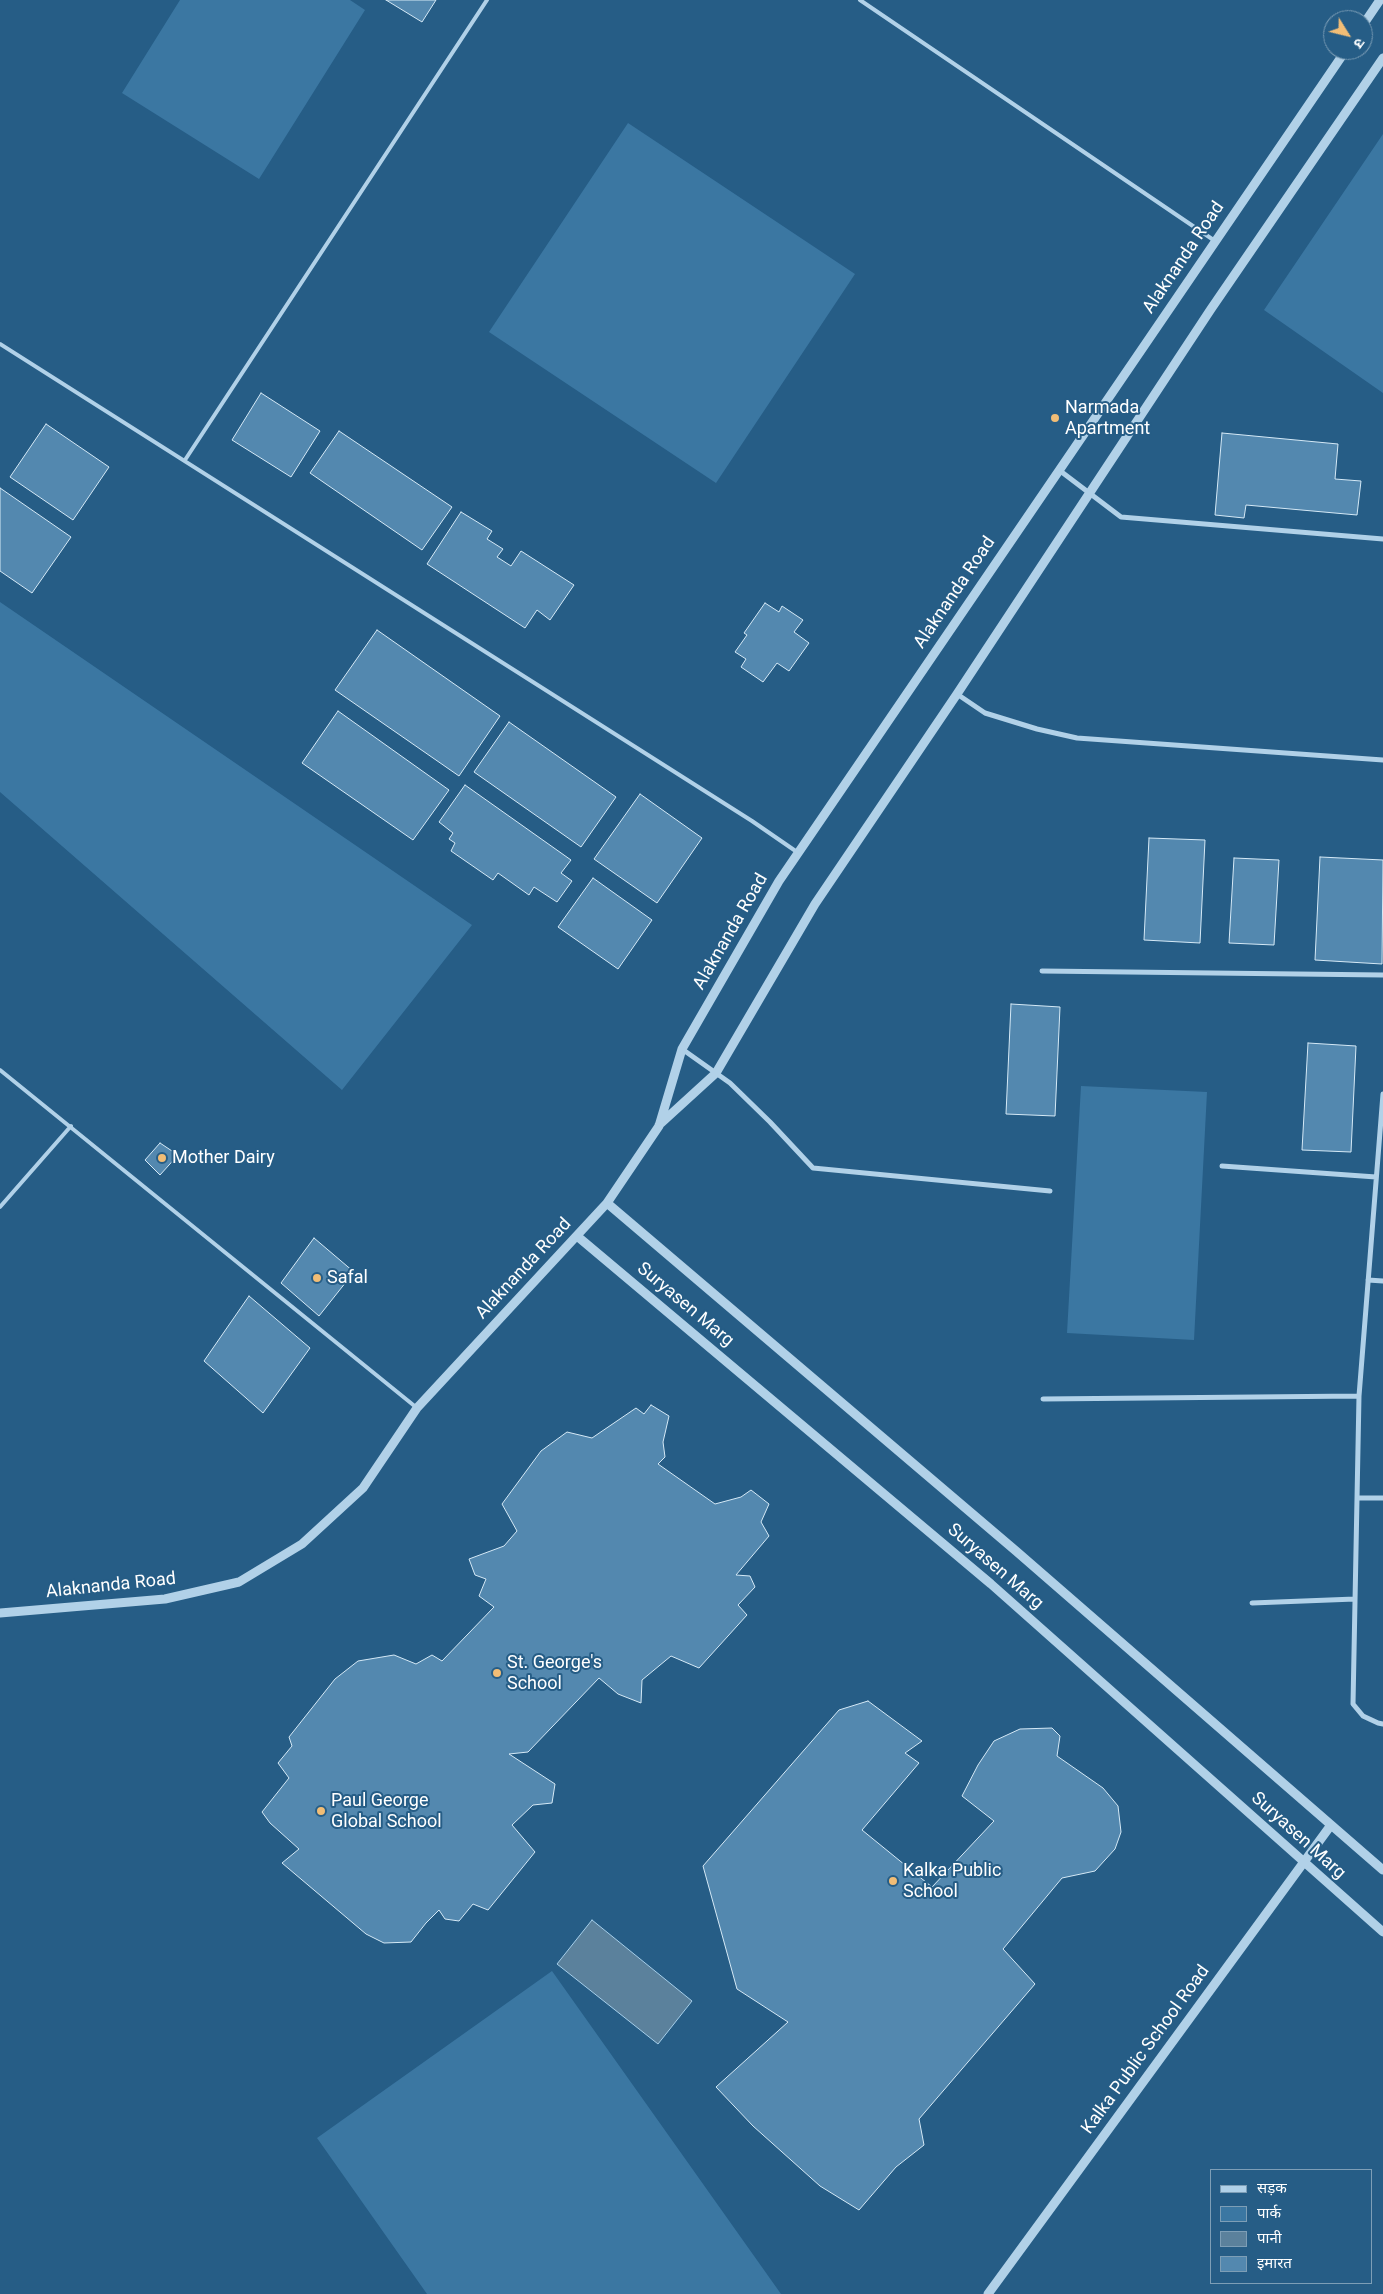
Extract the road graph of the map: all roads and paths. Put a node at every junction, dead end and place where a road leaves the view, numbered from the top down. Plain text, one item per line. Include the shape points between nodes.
1 (487, 0) edge
2 (860, 0) edge
3 (1383, 58) edge
4 (1339, 60) edge
5 (1215, 241) junction
6 (0, 344) edge
7 (185, 460) junction
8 (1059, 470) junction
9 (1088, 492) junction
10 (1383, 539) edge
11 (957, 694) junction
12 (1383, 760) edge
13 (799, 853) junction
14 (1042, 971) dead end
15 (1383, 975) edge
16 (682, 1048) junction
17 (0, 1070) edge
18 (716, 1073) junction
19 (1383, 1094) edge
20 (71, 1126) junction
21 (659, 1126) junction
22 (1222, 1166) dead end
23 (1376, 1177) junction
24 (1050, 1191) dead end
25 (607, 1203) junction
26 (0, 1207) edge
27 (577, 1236) junction
28 (1368, 1280) junction
29 (1383, 1281) edge
30 (1359, 1396) junction
31 (1042, 1399) dead end
32 (417, 1408) junction
33 (1357, 1498) junction
34 (1383, 1498) edge
35 (1355, 1600) junction
36 (1252, 1603) dead end
37 (0, 1613) edge
38 (1383, 1724) edge
39 (1331, 1825) junction
40 (1303, 1863) junction
41 (1383, 1870) edge
42 (1383, 1932) edge
43 (988, 2294) edge

1 - 7 lane
2 - 5 lane
3 - 9 street
4 - 5 street, Alaknanda Road
5 - 8 street, Alaknanda Road
6 - 7 lane
7 - 13 lane
8 - 9 street
8 - 13 street, Alaknanda Road
9 - 10 street via 1121,517
9 - 11 street
11 - 12 street via 985,713 1077,738
11 - 18 street via 815,904
13 - 16 street, Alaknanda Road via 779,881
14 - 15 street
16 - 18 street
16 - 21 street, Alaknanda Road
17 - 20 lane
18 - 21 street
18 - 24 street via 770,1122 813,1168
19 - 23 street
20 - 26 lane
20 - 32 lane
21 - 25 street, Alaknanda Road
22 - 23 street
23 - 28 street
25 - 27 street, Alaknanda Road
25 - 39 street, Suryasen Marg via 1016,1551
27 - 32 street, Alaknanda Road
27 - 40 street, Suryasen Marg via 991,1584
28 - 29 street
28 - 30 street
30 - 31 street
30 - 33 street
32 - 37 street, Alaknanda Road via 363,1488 302,1544 239,1582 165,1599
33 - 34 street
33 - 35 street
35 - 36 street
35 - 38 street via 1353,1704 1363,1716
39 - 40 street, Kalka Public School Road
39 - 41 street, Suryasen Marg
40 - 42 street, Suryasen Marg
40 - 43 street, Kalka Public School Road

